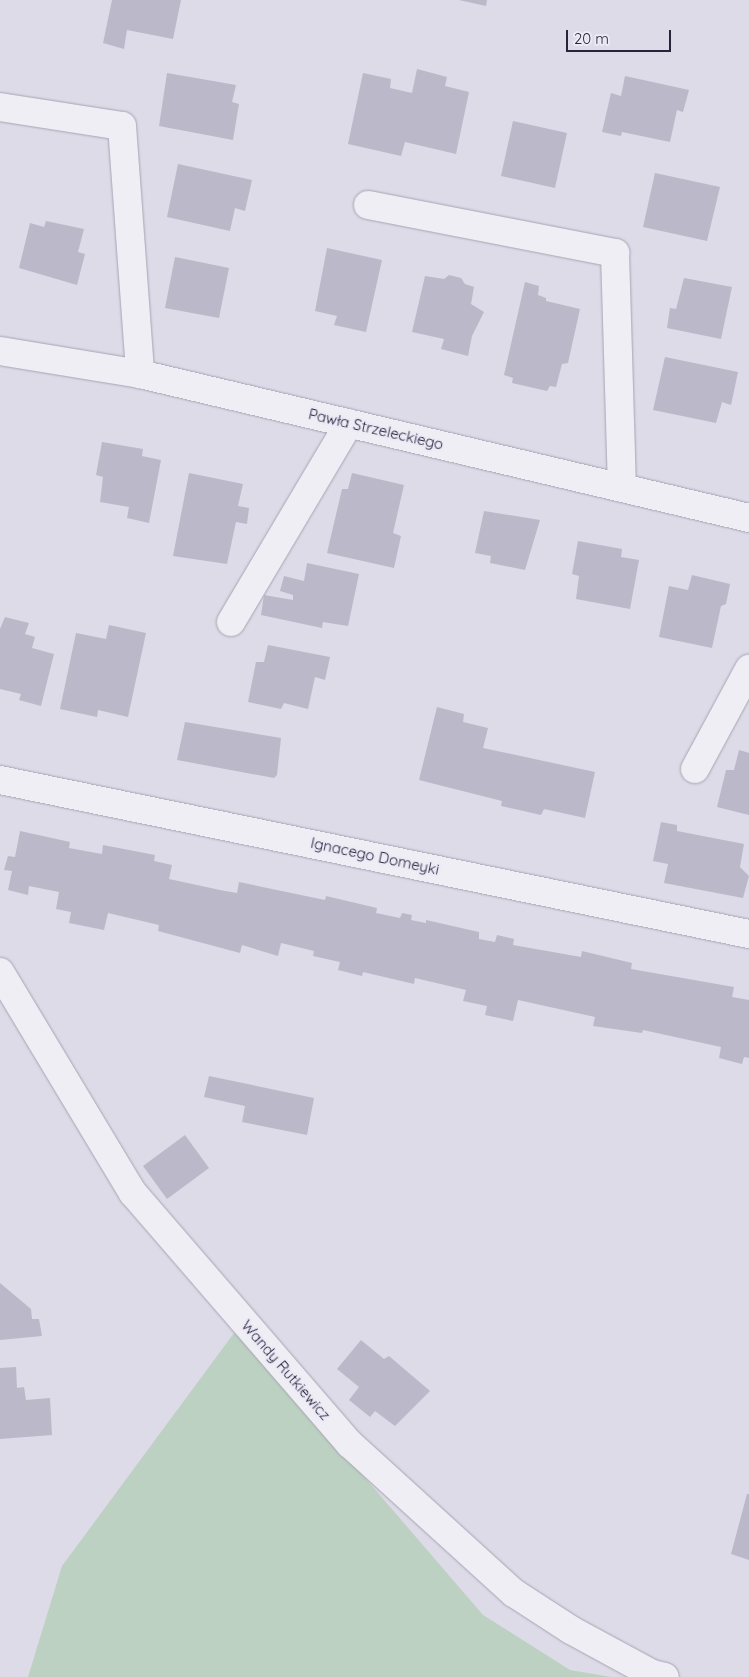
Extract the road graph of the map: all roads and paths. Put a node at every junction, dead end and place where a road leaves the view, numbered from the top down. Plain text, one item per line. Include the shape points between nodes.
1 (0, 107) edge
2 (368, 205) dead end
3 (0, 351) edge
4 (140, 374) junction
5 (349, 423) junction
6 (622, 488) junction
7 (749, 518) edge
8 (231, 622) dead end
9 (749, 669) edge
10 (695, 769) dead end
11 (0, 780) edge
12 (749, 934) edge
13 (0, 972) edge
14 (664, 1677) edge

1 - 4 street via 122,126
2 - 6 street via 615,254
3 - 4 street, Pawła Strzeleckiego
4 - 5 street, Pawła Strzeleckiego
5 - 6 street, Pawła Strzeleckiego
5 - 8 street
6 - 7 street, Pawła Strzeleckiego
9 - 10 street
11 - 12 street, Ignacego Domeyki
13 - 14 street, Wandy Rutkiewicz via 133,1192 350,1444 514,1593 571,1630 652,1674

